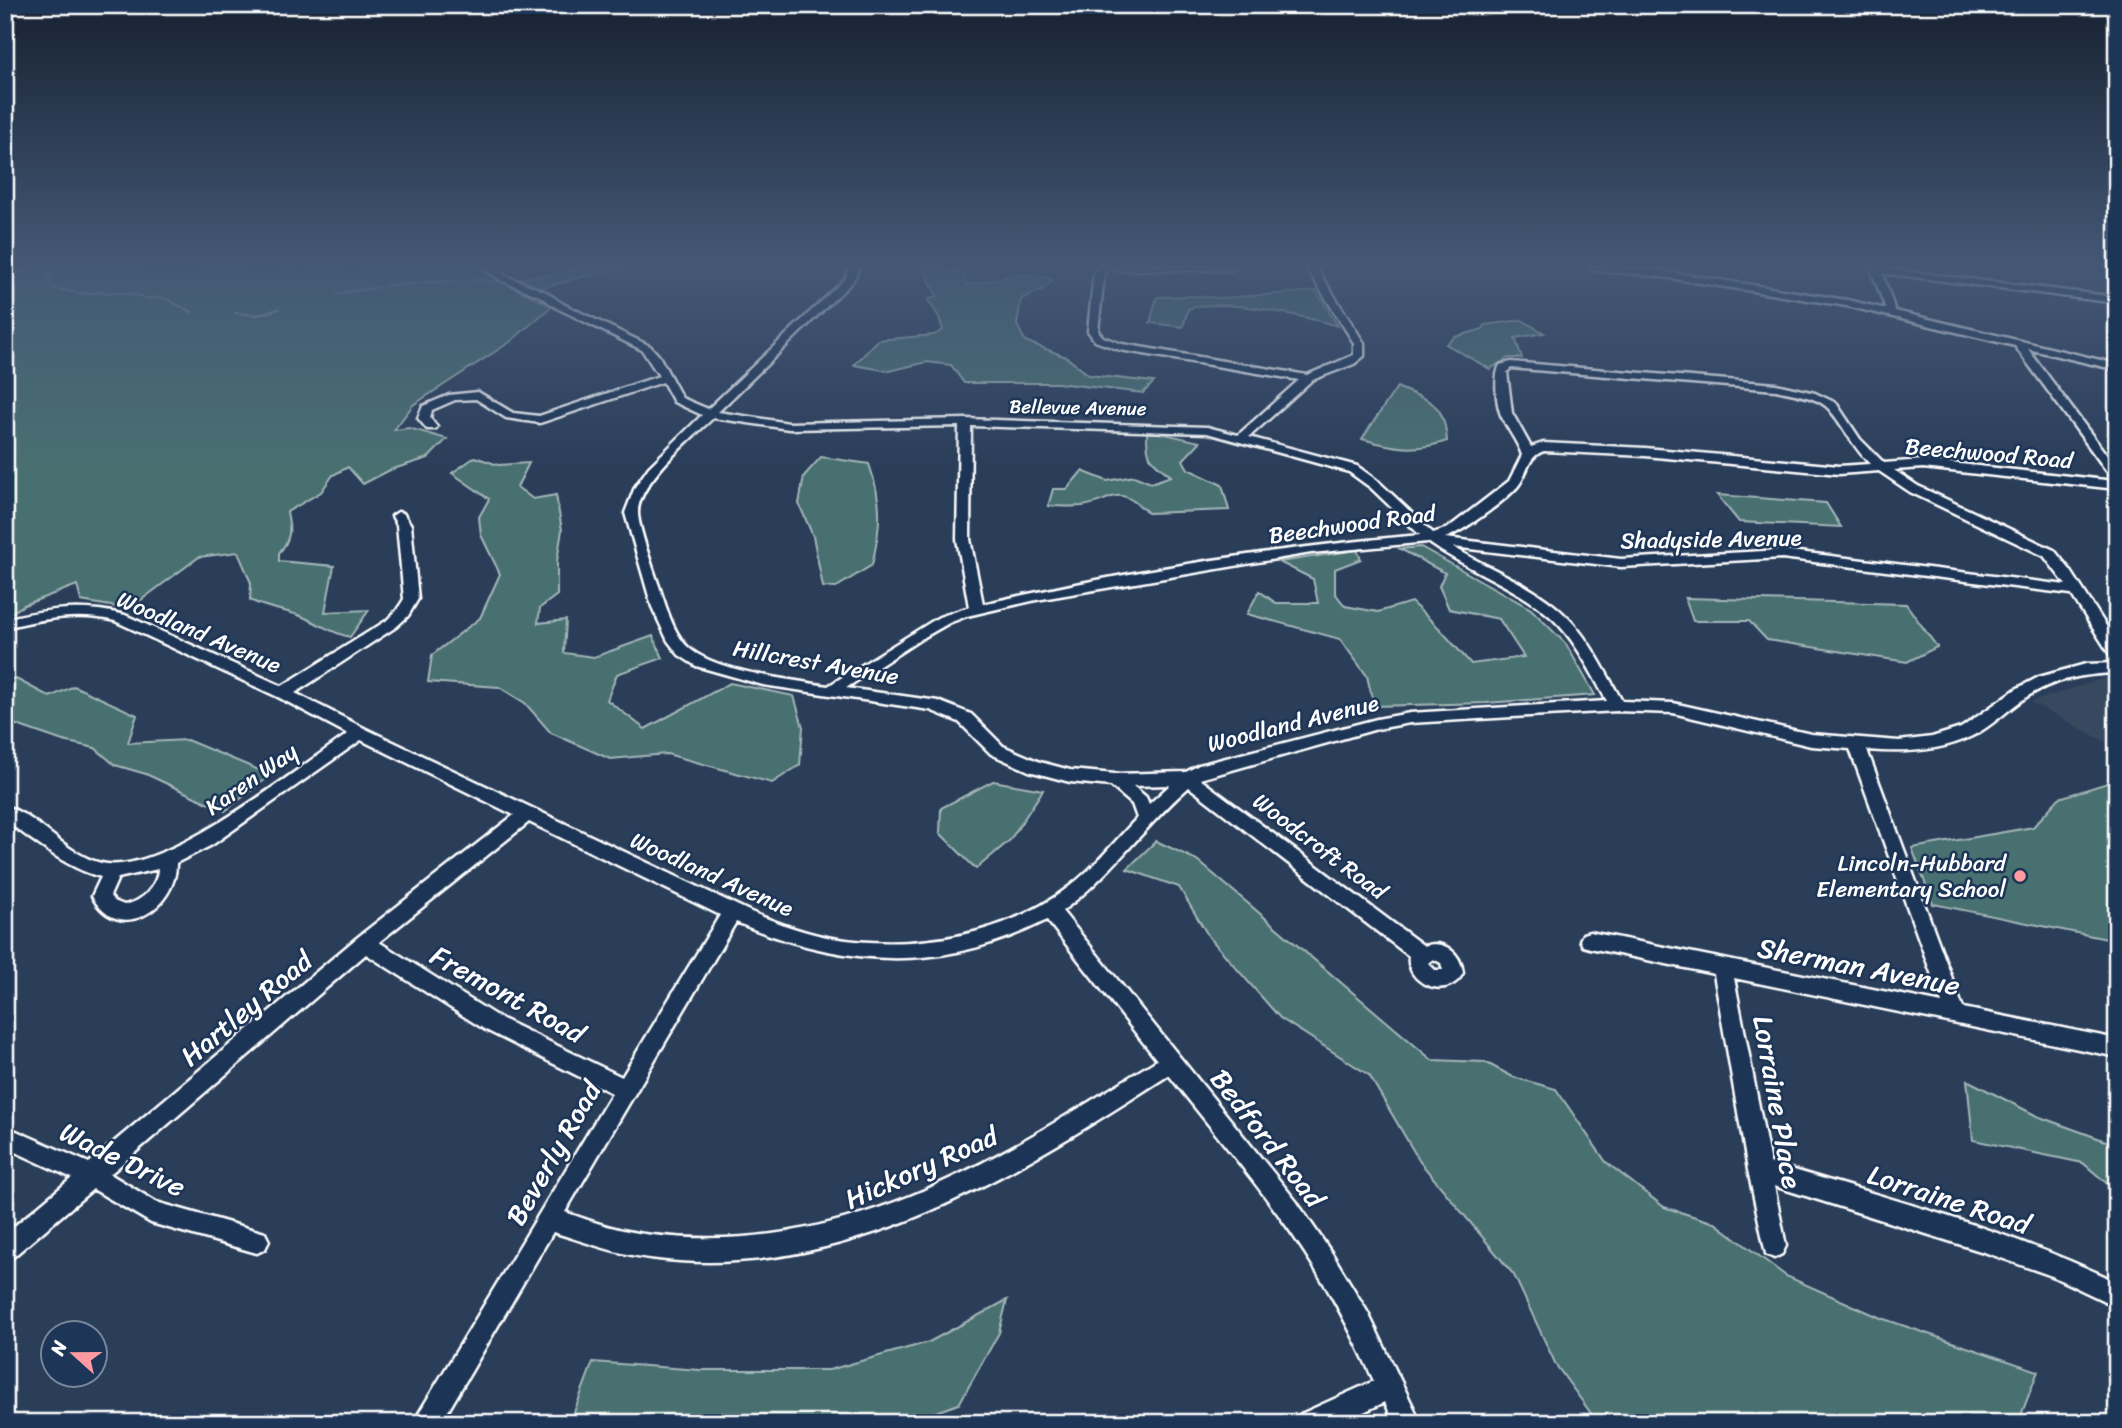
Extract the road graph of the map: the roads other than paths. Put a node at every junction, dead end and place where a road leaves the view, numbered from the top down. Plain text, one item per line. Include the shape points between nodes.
1 (617, 334) edge
2 (793, 334) edge
3 (1095, 334) edge
4 (1354, 334) edge
5 (1977, 334) edge
6 (2019, 344) junction
7 (2117, 367) edge
8 (664, 377) junction
9 (1308, 378) junction
10 (708, 414) junction
11 (965, 422) junction
12 (431, 427) dead end
13 (1518, 432) junction
14 (1241, 438) junction
15 (1554, 445) junction
16 (1528, 455) junction
17 (2103, 459) junction
18 (2117, 460) edge
19 (1882, 467) junction
20 (2117, 478) edge
21 (2117, 485) edge
22 (398, 516) dead end
23 (1430, 538) junction
24 (2076, 590) junction
25 (977, 610) junction
26 (5, 624) edge
27 (2117, 655) edge
28 (2117, 668) edge
29 (833, 690) junction
30 (282, 693) junction
31 (1617, 706) junction
32 (360, 733) junction
33 (1857, 745) junction
34 (1188, 778) junction
35 (1115, 780) junction
36 (5, 812) edge
37 (527, 814) junction
38 (1146, 820) junction
39 (167, 859) junction
40 (113, 870) junction
41 (1050, 910) junction
42 (732, 912) junction
43 (1590, 940) dead end
44 (365, 943) junction
45 (1422, 954) dead end
46 (1723, 969) junction
47 (1955, 1013) junction
48 (2117, 1048) edge
49 (1171, 1062) junction
50 (625, 1089) junction
51 (5, 1136) edge
52 (1759, 1170) junction
53 (92, 1176) junction
54 (550, 1219) junction
55 (257, 1241) dead end
56 (1774, 1246) dead end
57 (5, 1250) edge
58 (2117, 1295) edge
59 (1390, 1387) junction
60 (426, 1423) edge
61 (1310, 1423) edge
62 (1408, 1423) edge

1 - 8 street, Bellevue Avenue via 646,348
2 - 10 street, Hillcrest Avenue
3 - 9 street via 1128,348
4 - 9 street via 1360,350 1356,359
5 - 6 street
6 - 7 street
6 - 17 street
8 - 10 street, Bellevue Avenue via 678,400
8 - 12 street via 540,420 510,416 478,395 453,397 427,408 425,418
9 - 14 street
10 - 11 street, Bellevue Avenue via 789,426
10 - 29 street, Hillcrest Avenue via 643,482 631,513 667,627 684,652 699,662 758,678
11 - 14 street, Bellevue Avenue via 1158,427
11 - 25 street via 961,532 967,579
13 - 15 street
13 - 16 street
13 - 19 street via 1506,413 1502,372 1511,365 1749,385 1796,390 1832,405 1855,441
14 - 23 street, Bellevue Avenue via 1353,469
15 - 16 street, Beechwood Road
15 - 19 street, Beechwood Road via 1817,469
16 - 23 street, Beechwood Road via 1514,484 1453,531
17 - 18 street, Beechwood Road
17 - 20 street
19 - 21 street, Beechwood Road via 1941,465
19 - 24 street via 1939,503 2041,548
22 - 30 street via 404,525 411,584 411,599 404,613
23 - 24 street, Shadyside Avenue via 1621,563 1782,554
23 - 25 street, Beechwood Road via 1311,550
23 - 31 street, Bellevue Avenue via 1558,616 1575,635
24 - 27 street
25 - 29 street, Beechwood Road via 944,620
26 - 30 street, Woodland Avenue via 68,612 112,615
28 - 33 street, Woodland Avenue via 2086,669 2044,681 1966,732 1933,743
29 - 35 street, Hillcrest Avenue via 951,710 1010,758 1070,776
30 - 32 street, Woodland Avenue
31 - 33 street, Woodland Avenue via 1673,708 1811,740
31 - 34 street, Woodland Avenue via 1410,718 1210,767
32 - 37 street, Woodland Avenue
32 - 39 street, Karen Way via 206,840
33 - 47 street
34 - 35 street, Hillcrest Avenue
34 - 38 street, Woodland Avenue
34 - 45 street, Woodcroft Road
35 - 38 street via 1140,801
36 - 40 street, Karen Way via 95,869
37 - 42 street, Woodland Avenue
37 - 44 street, Hartley Road
38 - 41 street, Woodland Avenue via 1106,865
39 - 40 street, Karen Way
39 - 40 street via 167,878 158,895 125,913 112,912 101,896
41 - 42 street, Woodland Avenue via 953,944 892,951 833,946
41 - 49 street, Bedford Road
42 - 50 street, Beverly Road
43 - 46 street, Sherman Avenue
44 - 50 street, Fremont Road via 491,1023
44 - 53 street, Hartley Road
46 - 47 street, Sherman Avenue
46 - 52 street, Lorraine Place
47 - 48 street, Sherman Avenue
49 - 54 street, Hickory Road via 1042,1143 895,1217 850,1233 747,1250 701,1250 653,1247
49 - 59 street, Bedford Road via 1325,1263
50 - 54 street, Beverly Road
51 - 53 street, Wade Drive
52 - 56 street, Lorraine Place
52 - 58 street, Lorraine Road via 1987,1241 2057,1266
53 - 55 street, Wade Drive via 151,1212
53 - 57 street, Hartley Road
54 - 60 street, Beverly Road
59 - 61 street
59 - 62 street, Bedford Road

